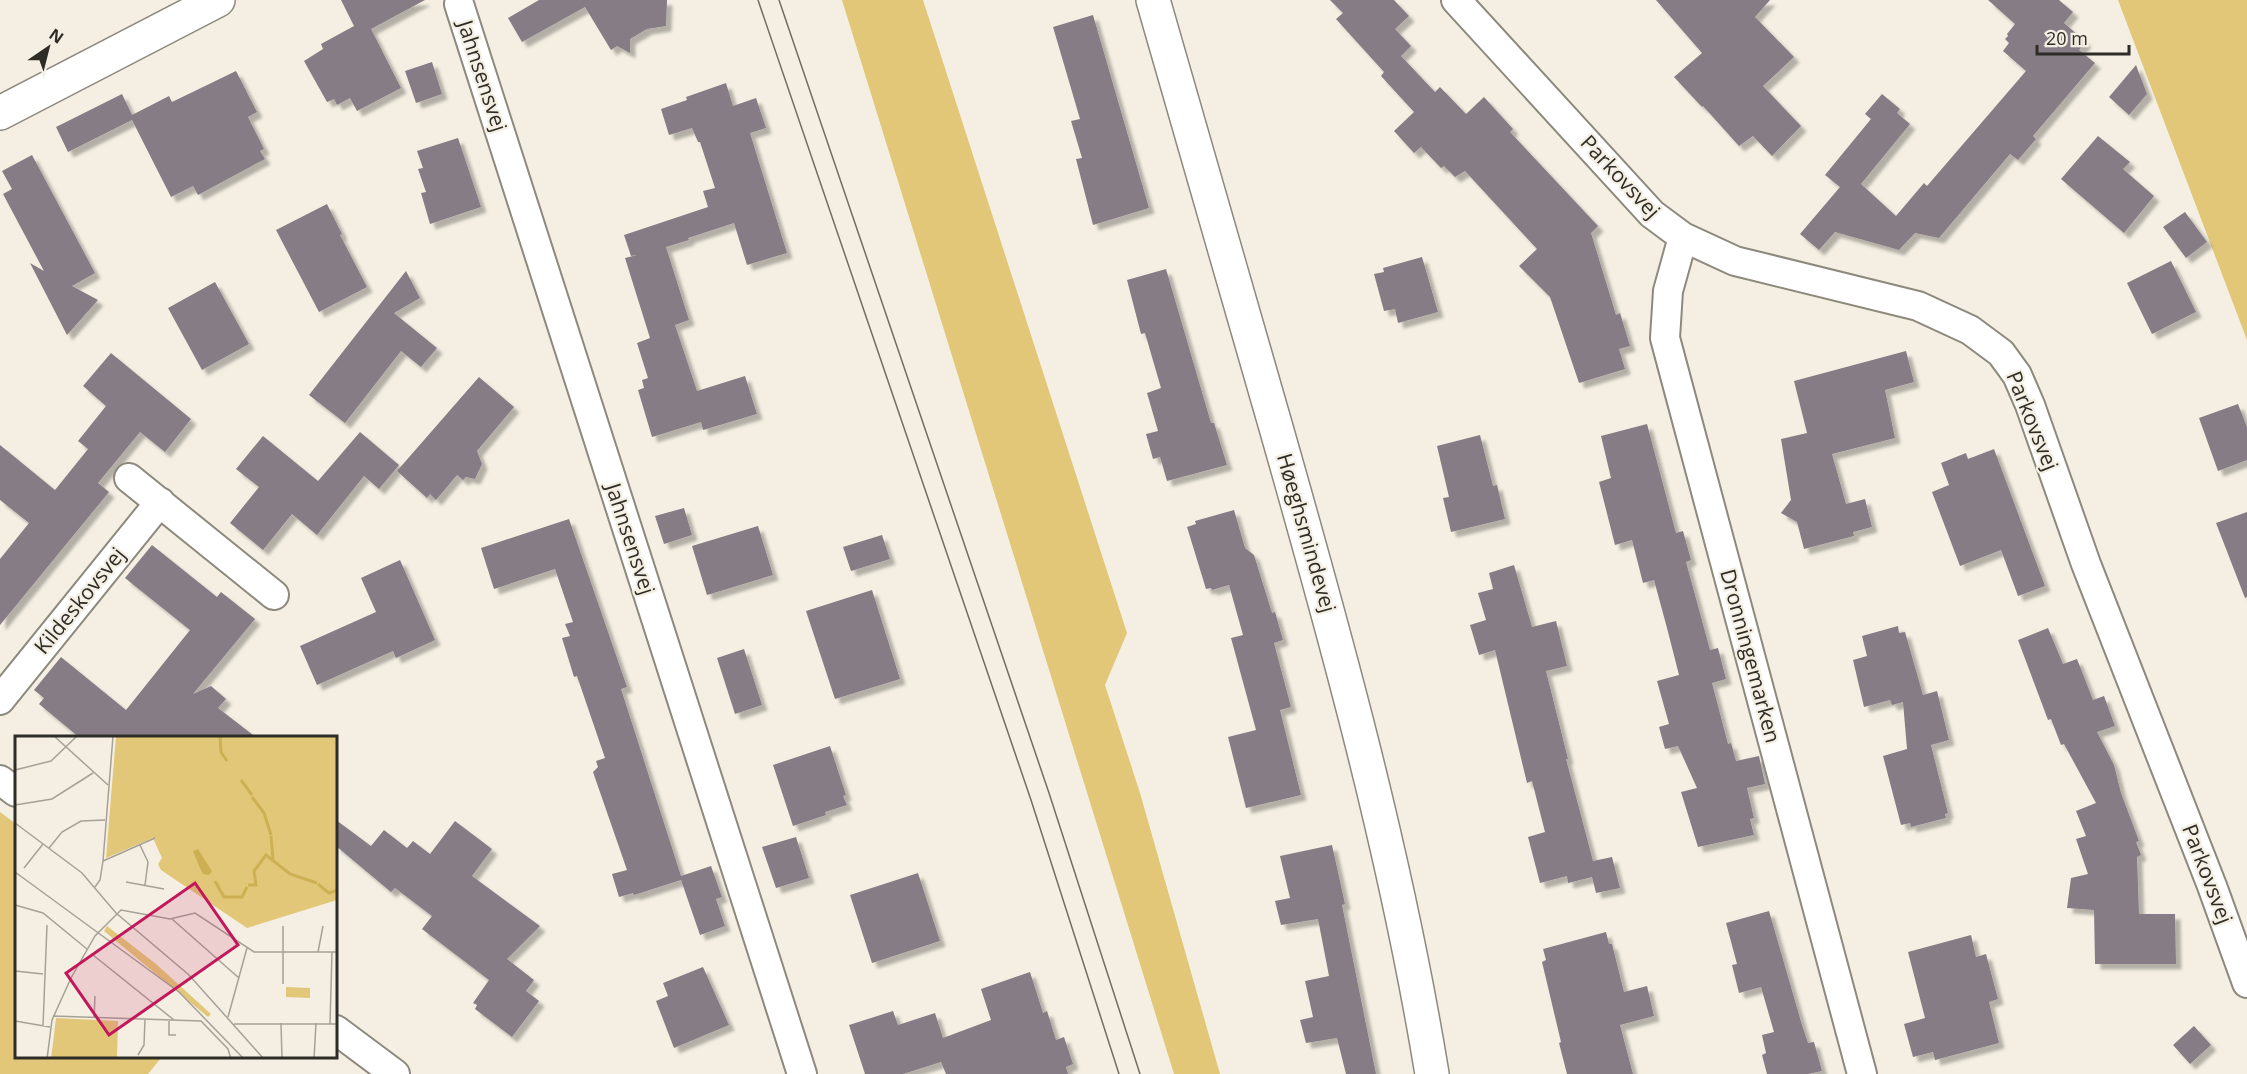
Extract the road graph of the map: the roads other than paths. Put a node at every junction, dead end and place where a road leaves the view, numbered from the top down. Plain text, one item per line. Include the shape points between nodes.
1 (218, 0) edge
2 (1153, 0) edge
3 (1456, 0) edge
4 (459, 4) dead end
5 (0, 112) edge
6 (1683, 237) junction
7 (129, 478) dead end
8 (160, 502) junction
9 (274, 595) dead end
10 (0, 700) edge
11 (0, 780) edge
12 (15, 791) edge
13 (2247, 982) edge
14 (338, 1031) edge
15 (395, 1074) edge
16 (802, 1074) edge
17 (1432, 1074) edge
18 (1862, 1074) edge

1 - 5 street
2 - 17 street, Høeghsmindevej via 1332,623 1381,824
3 - 6 street, Parkovsvej via 1652,214
4 - 16 street, Jahnsensvej
6 - 13 street, Parkovsvej via 1735,261 1918,306 1970,330 2001,353 2017,375 2030,405 2086,564
6 - 18 street, Dronningemarken via 1668,291 1665,338
7 - 8 street
8 - 9 street
8 - 10 street, Kildeskovsvej
11 - 12 street
14 - 15 street

